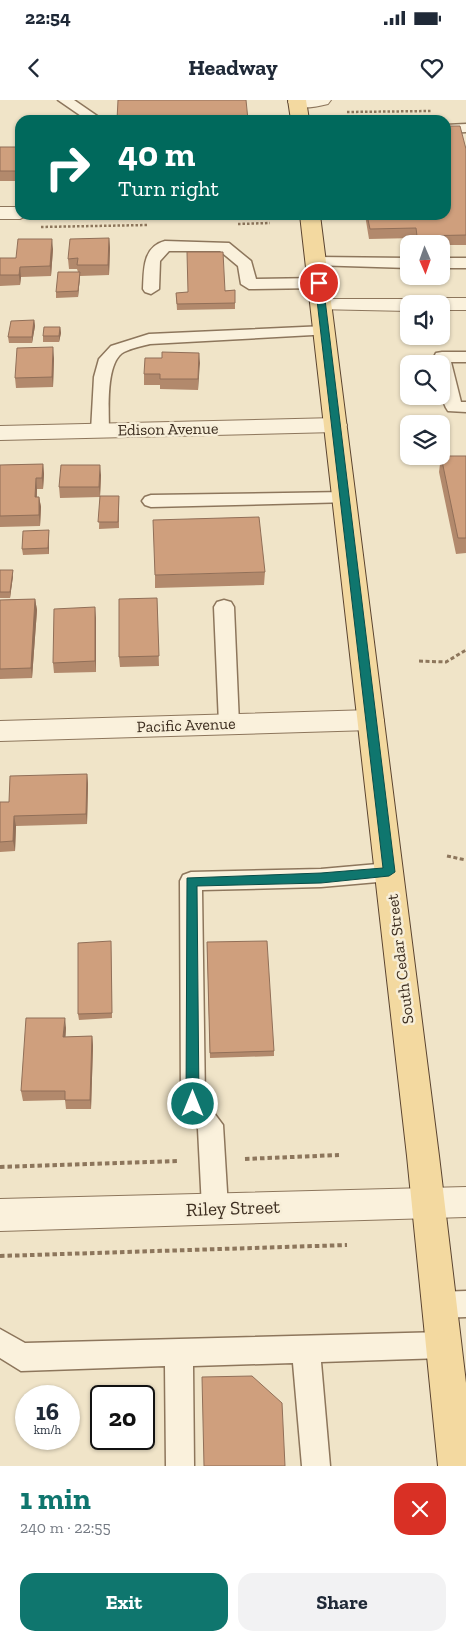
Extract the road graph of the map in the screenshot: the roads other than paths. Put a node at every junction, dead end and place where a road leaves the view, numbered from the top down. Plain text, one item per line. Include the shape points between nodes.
1 (65, 100) edge
2 (322, 100) edge
3 (297, 101) edge
4 (88, 115) edge
5 (299, 115) edge
6 (466, 128) edge
7 (451, 129) edge
8 (15, 213) edge
9 (0, 214) edge
10 (311, 220) edge
11 (450, 263) edge
12 (466, 263) edge
13 (400, 265) edge
14 (319, 283) junction
15 (151, 289) dead end
16 (400, 303) edge
17 (450, 304) edge
18 (466, 304) edge
19 (325, 331) junction
20 (466, 357) edge
21 (466, 407) edge
22 (336, 425) junction
23 (100, 431) junction
24 (0, 433) edge
25 (345, 498) junction
26 (151, 501) dead end
27 (224, 607) dead end
28 (371, 720) junction
29 (229, 724) junction
30 (0, 731) edge
31 (389, 872) junction
32 (466, 1202) edge
33 (429, 1203) junction
34 (215, 1208) junction
35 (0, 1215) edge
36 (452, 1304) edge
37 (0, 1342) edge
38 (443, 1345) junction
39 (306, 1348) junction
40 (179, 1352) junction
41 (180, 1466) edge
42 (316, 1466) edge
43 (457, 1466) edge

1 - 4 lane
2 - 3 street
3 - 5 main road
6 - 7 lane
8 - 9 street
10 - 14 main road, South Cedar Street
11 - 12 lane
13 - 14 lane
14 - 15 lane via 249,284 246,264 224,246 165,246 152,260
14 - 16 street
14 - 19 main road, South Cedar Street
17 - 18 street
19 - 22 main road, South Cedar Street
19 - 23 lane via 148,339 116,349 107,359 102,377
20 - 21 lane via 442,357 454,407
22 - 23 street, Edison Avenue
22 - 25 main road, South Cedar Street
23 - 24 street, Edison Avenue
25 - 26 lane
25 - 28 main road, South Cedar Street
27 - 29 lane
28 - 29 street, Pacific Avenue
28 - 31 main road, South Cedar Street
29 - 30 street, Pacific Avenue
31 - 33 main road, South Cedar Street
31 - 34 lane via 321,878 191,882 193,1104 210,1125
32 - 33 street, Riley Street
33 - 34 street, Riley Street
33 - 36 main road, South Cedar Street
34 - 35 street, Riley Street
36 - 38 main road, South Cedar Street
37 - 40 lane via 21,1356
38 - 39 lane
38 - 43 main road, South Cedar Street
39 - 40 lane
39 - 42 lane
40 - 41 lane

